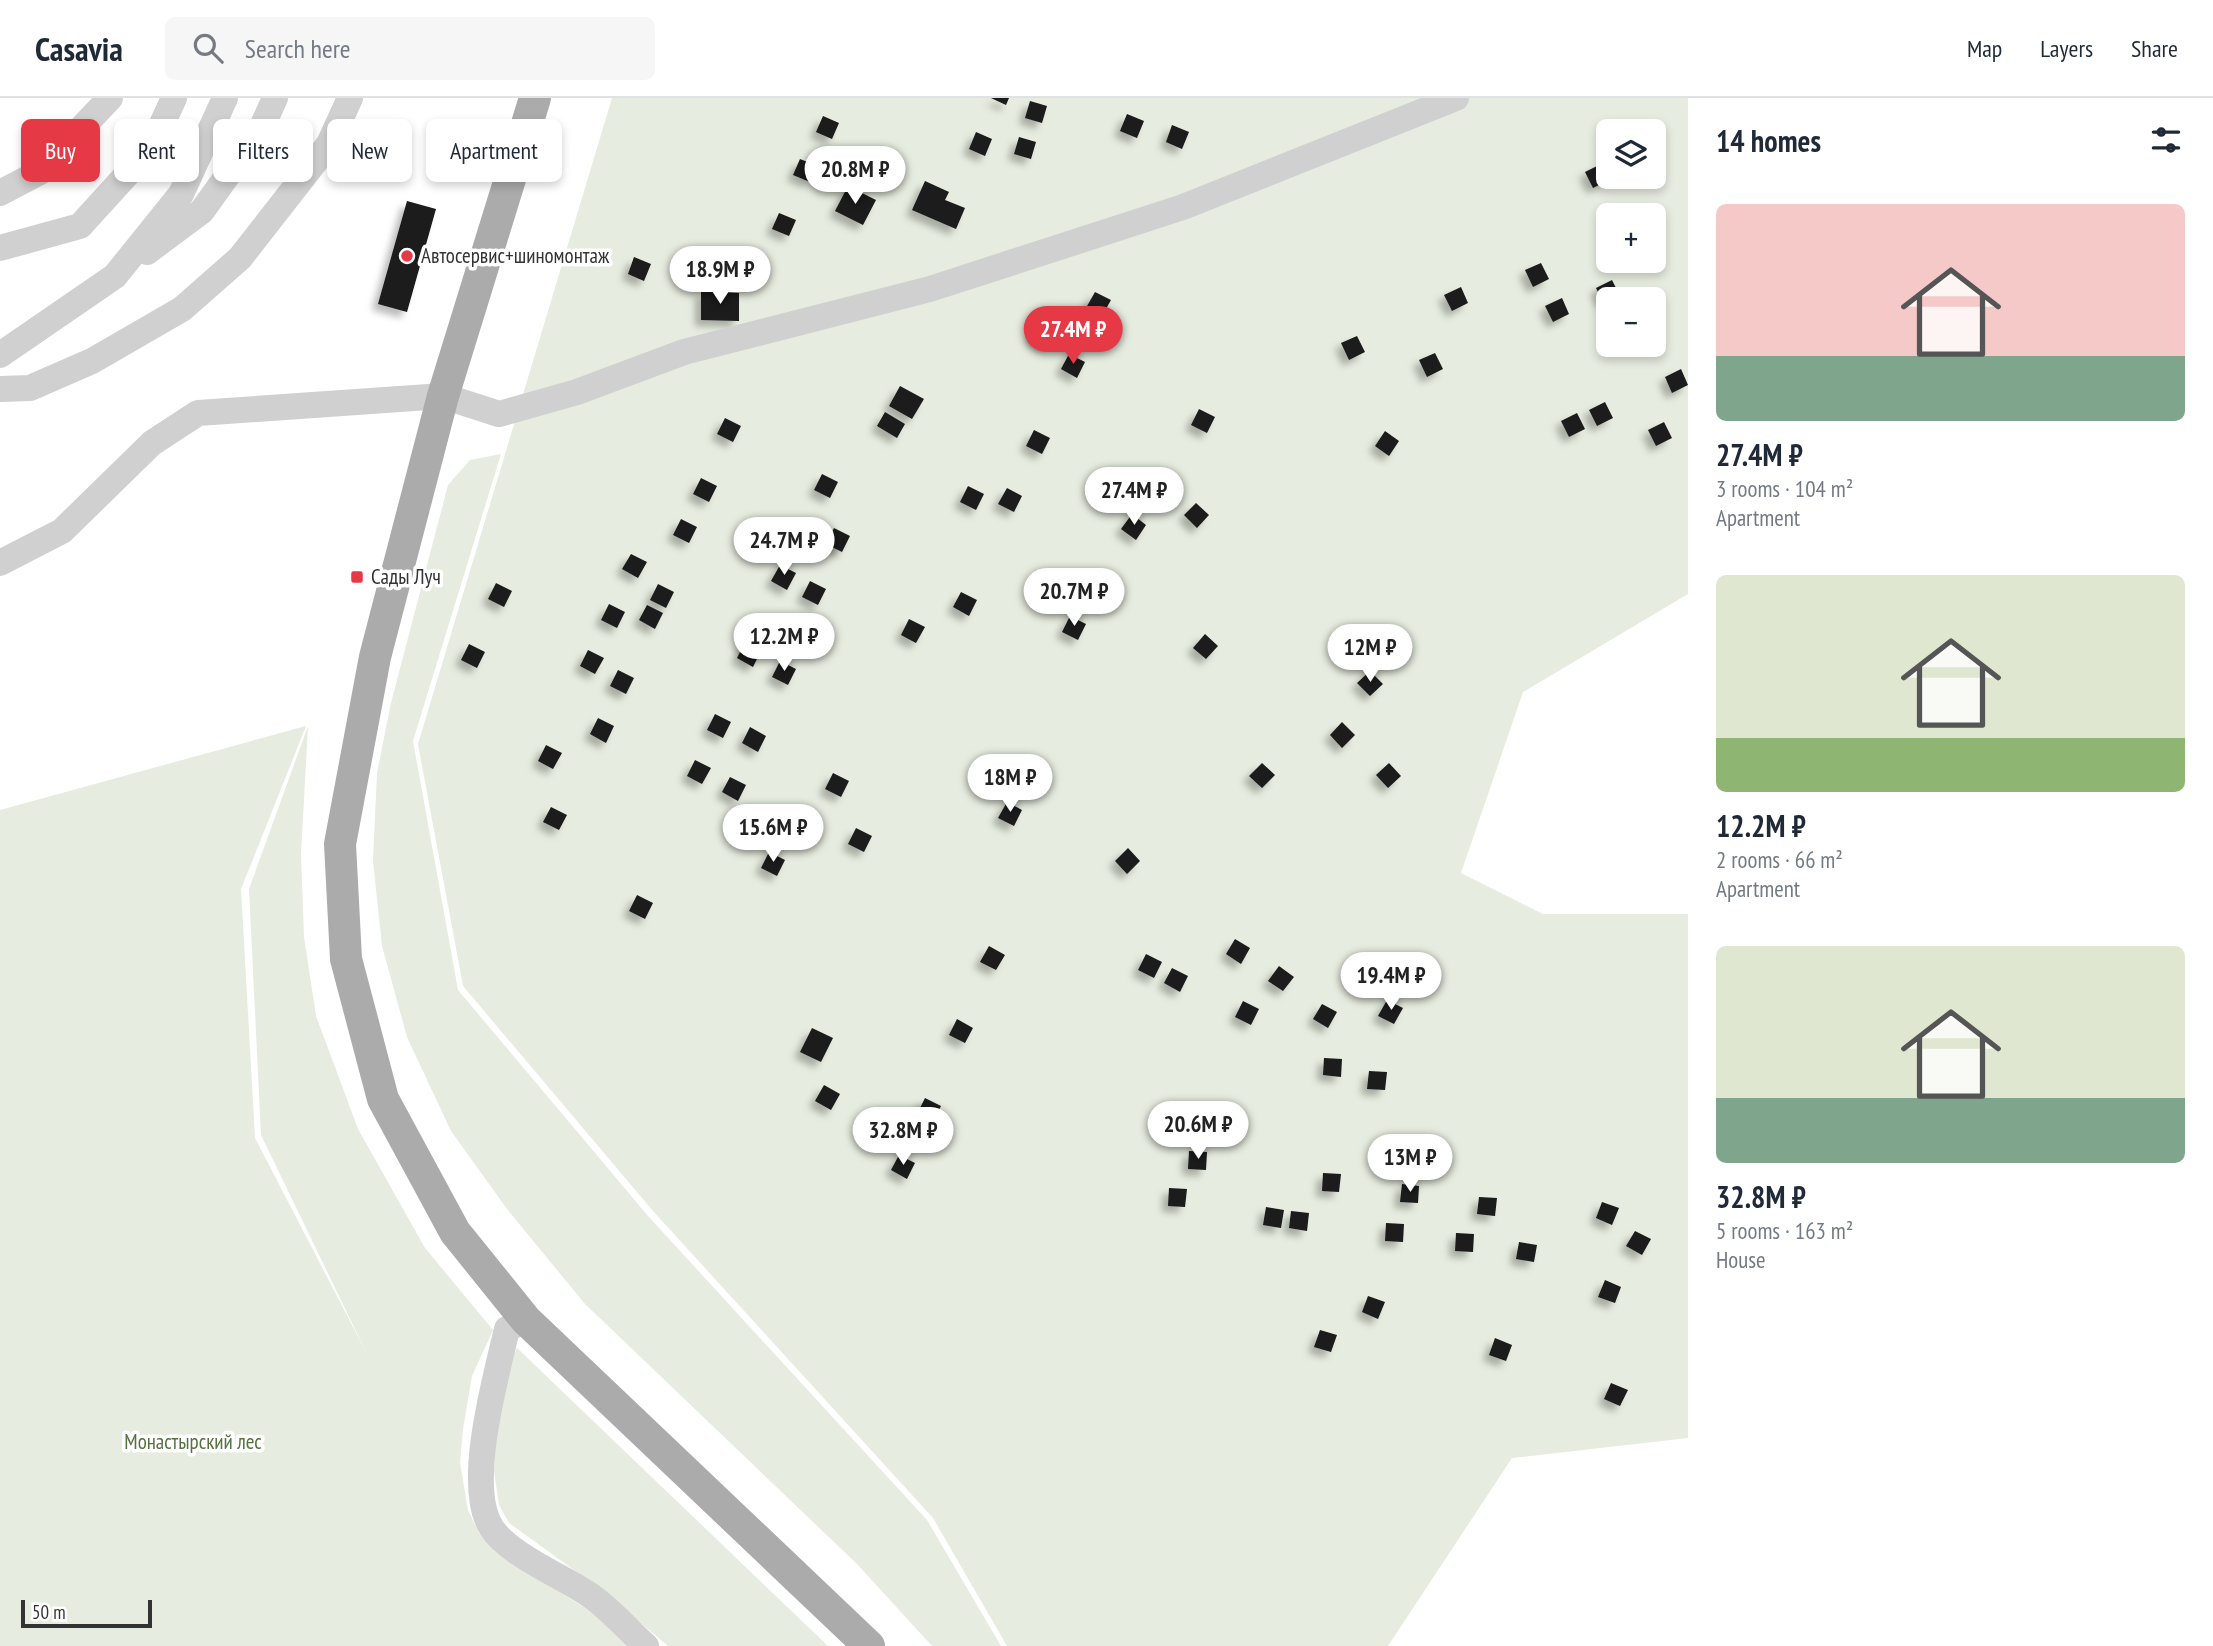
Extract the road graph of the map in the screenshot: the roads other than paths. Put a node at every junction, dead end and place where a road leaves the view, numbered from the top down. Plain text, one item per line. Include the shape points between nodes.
1 (110, 98) edge
2 (174, 98) edge
3 (225, 98) edge
4 (275, 98) edge
5 (350, 98) edge
6 (535, 98) edge
7 (1456, 98) edge
8 (0, 193) edge
9 (0, 248) edge
10 (115, 276) junction
11 (0, 355) edge
12 (0, 390) edge
13 (443, 396) junction
14 (0, 563) edge
15 (526, 1320) junction
16 (646, 1646) edge
17 (869, 1646) edge

1 - 8 lane via 40,172
2 - 9 lane via 151,148 80,226
3 - 10 lane via 181,194
4 - 10 lane via 262,127 202,211
5 - 12 lane via 330,144 240,258 182,309 92,361 30,388
6 - 13 main road
7 - 13 lane via 1183,207 930,289 684,352 499,414
10 - 11 lane
13 - 14 lane via 198,414 152,443 62,531
13 - 15 main road via 375,657 340,844 346,959 383,1098 455,1232
15 - 16 lane via 507,1329 485,1436 482,1507 492,1529 515,1550 592,1597
15 - 17 main road

